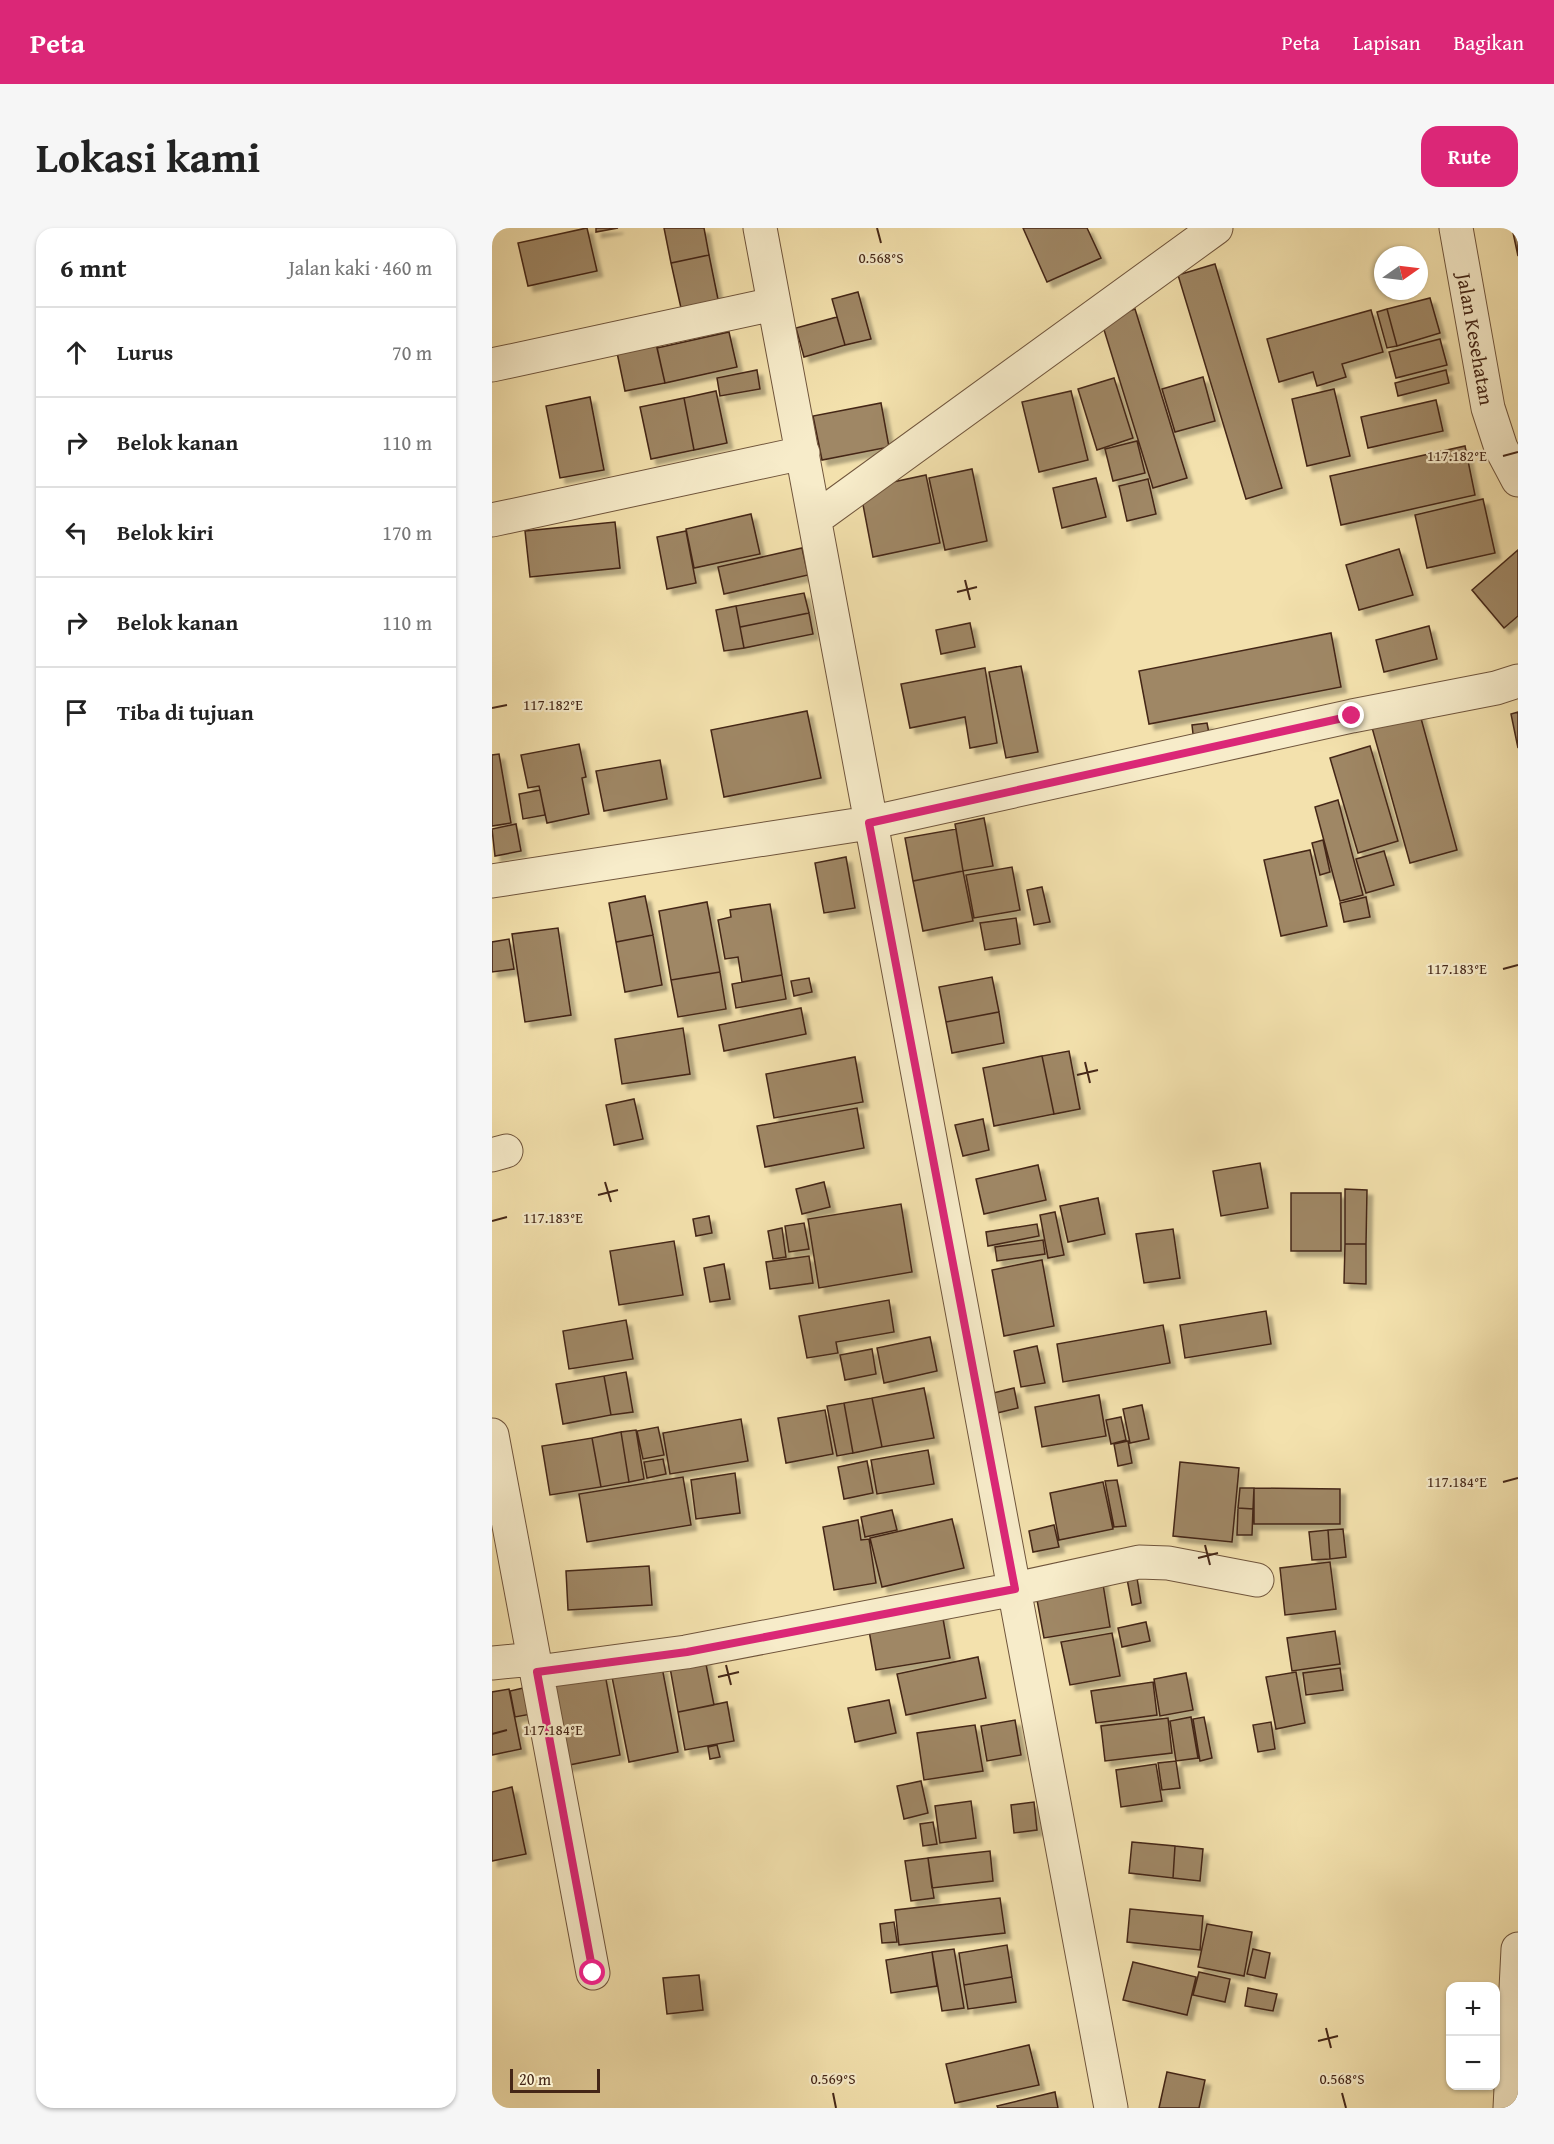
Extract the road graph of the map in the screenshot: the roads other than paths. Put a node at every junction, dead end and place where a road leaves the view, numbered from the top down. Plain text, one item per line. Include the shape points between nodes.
1 (760, 228) edge
2 (1216, 228) edge
3 (1457, 228) edge
4 (774, 304) junction
5 (492, 365) edge
6 (803, 453) junction
7 (1518, 480) edge
8 (815, 519) junction
9 (492, 520) edge
10 (1518, 681) edge
11 (869, 823) junction
12 (492, 881) edge
13 (492, 1435) edge
14 (1257, 1580) dead end
15 (1015, 1589) junction
16 (492, 1663) edge
17 (535, 1665) junction
18 (1518, 1949) edge
19 (593, 1973) dead end
20 (1111, 2108) edge
21 (1510, 2108) edge

1 - 4 street
2 - 8 street
3 - 7 street, Jalan Kesehatan via 1488,408 1501,448
4 - 5 street
4 - 6 street
6 - 8 street
6 - 9 street
8 - 11 street
10 - 11 street
11 - 12 street
11 - 15 street
13 - 17 street
14 - 15 street via 1167,1563 1139,1562
15 - 17 street via 687,1652
15 - 20 street
16 - 17 street
17 - 19 street
18 - 21 street

